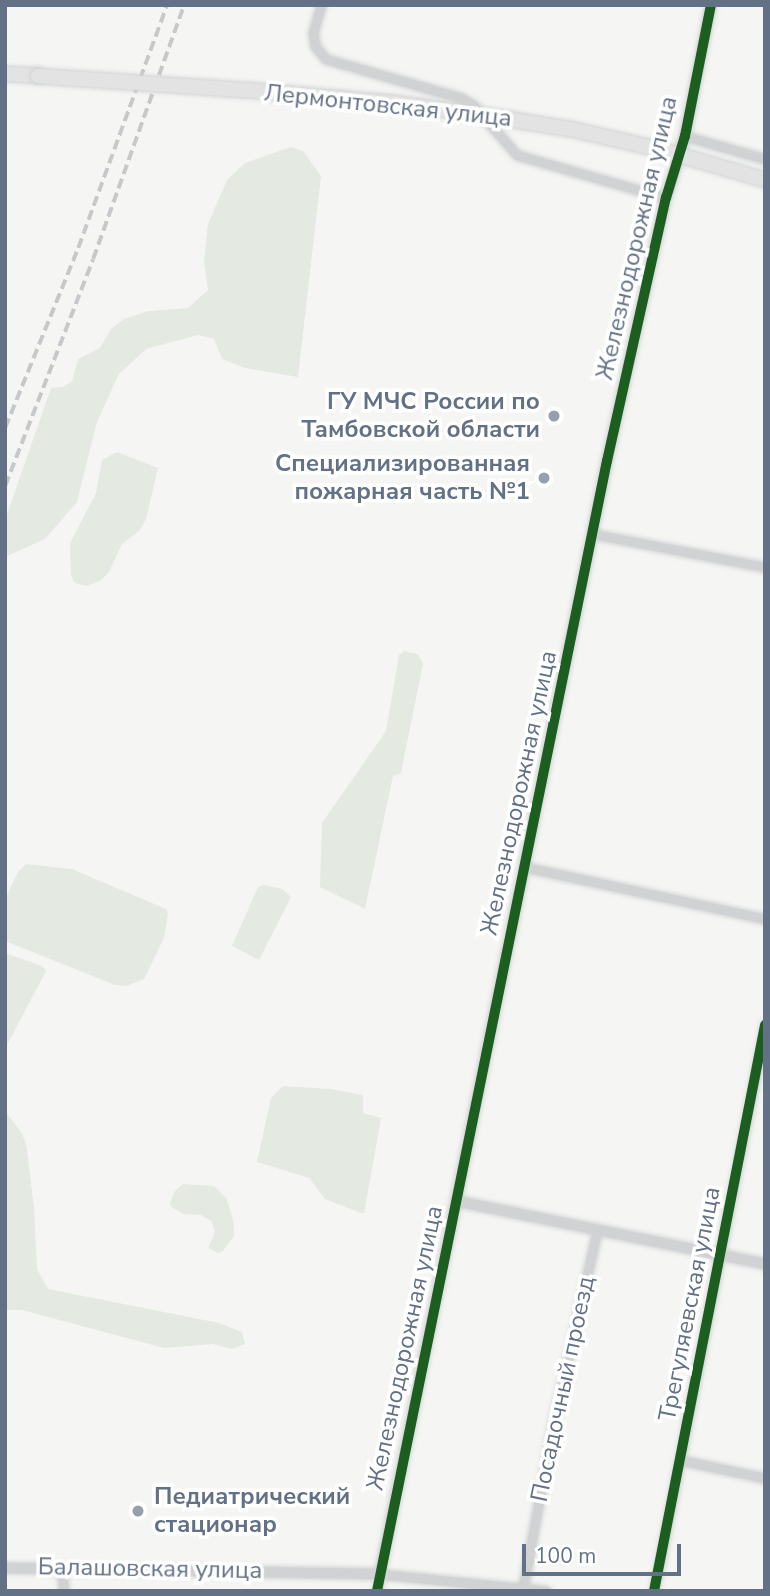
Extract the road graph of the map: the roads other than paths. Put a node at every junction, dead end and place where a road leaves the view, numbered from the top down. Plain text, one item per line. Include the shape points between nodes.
1 (321, 5) edge
2 (711, 5) edge
3 (5, 74) edge
4 (685, 136) junction
5 (765, 159) edge
6 (765, 180) edge
7 (666, 198) junction
8 (593, 534) junction
9 (765, 567) edge
10 (525, 867) junction
11 (765, 919) edge
12 (765, 1025) edge
13 (456, 1201) junction
14 (597, 1231) junction
15 (720, 1255) junction
16 (765, 1264) edge
17 (680, 1460) junction
18 (765, 1478) edge
19 (5, 1567) edge
20 (61, 1567) junction
21 (380, 1574) junction
22 (523, 1588) junction
23 (64, 1591) edge
24 (377, 1591) edge
25 (545, 1591) edge
26 (654, 1591) edge

1 - 7 street via 314,46 326,59 461,98 481,113 517,155
2 - 4 street, Железнодорожная улица
3 - 6 main road, Лермонтовская улица, bridge via 246,90 495,117 662,150
4 - 5 street
4 - 7 street, Железнодорожная улица
7 - 8 street, Железнодорожная улица
8 - 9 street
8 - 10 street, Железнодорожная улица
10 - 11 street
10 - 13 street, Железнодорожная улица
12 - 15 street, Трегуляевская улица
13 - 14 street
13 - 21 street, Железнодорожная улица
14 - 15 street
14 - 22 street, Посадочный проезд via 554,1419
15 - 16 street
15 - 17 street, Трегуляевская улица
17 - 18 street
17 - 26 street, Трегуляевская улица
19 - 20 street, Балашовская улица
20 - 21 street, Балашовская улица
20 - 23 street
21 - 22 street, Балашовская улица
21 - 24 street, Железнодорожная улица
22 - 25 street, Балашовская улица

